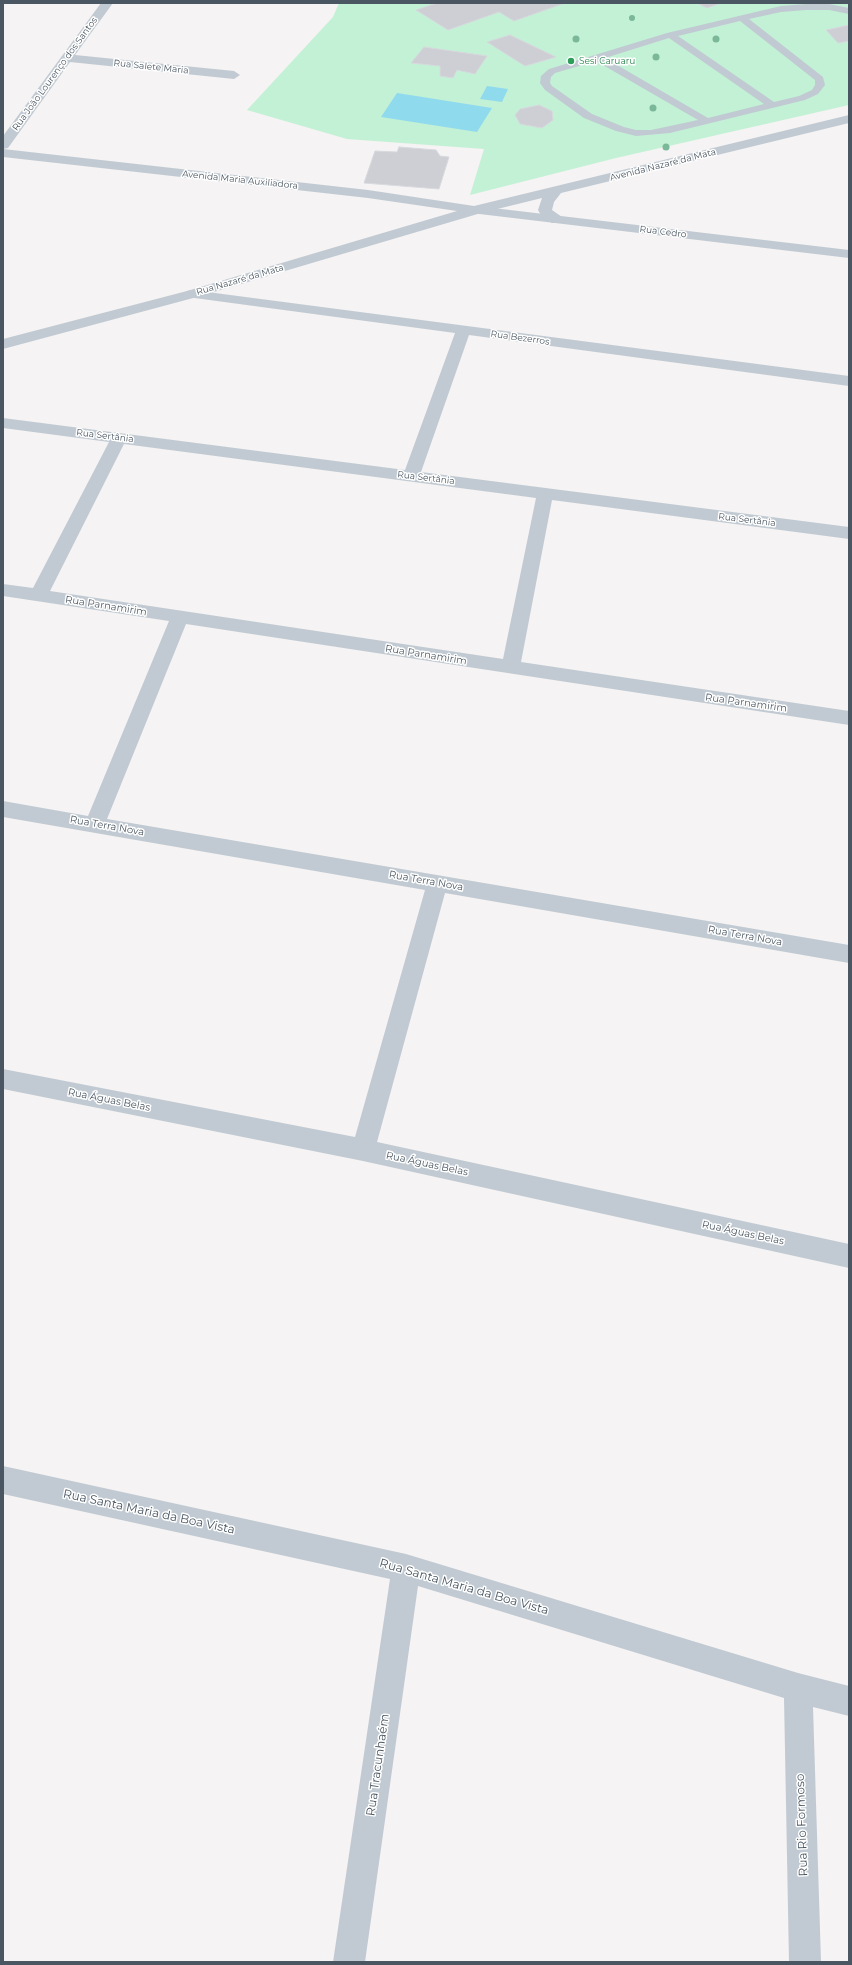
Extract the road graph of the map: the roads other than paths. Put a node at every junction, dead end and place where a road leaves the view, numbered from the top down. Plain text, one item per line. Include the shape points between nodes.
1 (108, 3) edge
2 (849, 11) edge
3 (742, 18) junction
4 (670, 36) junction
5 (598, 57) junction
6 (68, 58) junction
7 (234, 76) dead end
8 (772, 105) junction
9 (849, 119) edge
10 (706, 121) junction
11 (3, 145) edge
12 (3, 153) edge
13 (556, 191) junction
14 (476, 210) junction
15 (557, 220) junction
16 (849, 254) edge
17 (192, 294) junction
18 (463, 330) junction
19 (3, 344) edge
20 (849, 381) edge
21 (3, 422) edge
22 (119, 438) junction
23 (411, 476) junction
24 (545, 494) junction
25 (849, 533) edge
26 (3, 590) edge
27 (38, 596) junction
28 (180, 618) junction
29 (510, 668) junction
30 (849, 718) edge
31 (3, 809) edge
32 (95, 824) junction
33 (437, 883) junction
34 (849, 954) edge
35 (3, 1079) edge
36 (363, 1150) junction
37 (849, 1256) edge
38 (3, 1480) edge
39 (406, 1568) junction
40 (798, 1688) junction
41 (849, 1701) edge
42 (349, 1962) edge
43 (805, 1962) edge

1 - 6 street, Rua João Lourenço dos Santos
2 - 3 lane via 829,7 806,7 781,9
3 - 4 lane
3 - 8 lane via 820,78 820,85 815,92
4 - 5 lane
4 - 8 lane
5 - 10 lane
5 - 10 lane via 552,71 546,76 545,83 548,88 588,116 620,130 651,133
6 - 7 street, Rua Salete Maria
6 - 11 street, Rua João Lourenço dos Santos
8 - 10 lane
9 - 13 street, Avenida Nazaré da Mata
12 - 14 street, Avenida Maria Auxiliadora via 368,194
13 - 14 street, Avenida Nazaré da Mata
13 - 15 street via 547,201 545,210
14 - 15 street, Rua Cedro
14 - 17 street, Rua Nazaré da Mata
15 - 16 street, Rua Cedro
17 - 18 street, Rua Bezerros
17 - 19 street, Rua Nazaré da Mata
18 - 20 street, Rua Bezerros
18 - 23 street
21 - 22 street, Rua Sertânia
22 - 23 street, Rua Sertânia
22 - 27 street
23 - 24 street, Rua Sertânia
24 - 25 street, Rua Sertânia
24 - 29 street
26 - 27 street, Rua Parnamirim
27 - 28 street, Rua Parnamirim
28 - 29 street, Rua Parnamirim
28 - 32 street
29 - 30 street, Rua Parnamirim
31 - 32 street, Rua Terra Nova
32 - 33 street, Rua Terra Nova
33 - 34 street, Rua Terra Nova
33 - 36 street
35 - 36 street, Rua Águas Belas
36 - 37 street, Rua Águas Belas
38 - 39 street, Rua Santa Maria da Boa Vista
39 - 40 street, Rua Santa Maria da Boa Vista
39 - 42 street, Rua Tracunhaém
40 - 41 street, Rua Santa Maria da Boa Vista
40 - 43 street, Rua Rio Formoso

